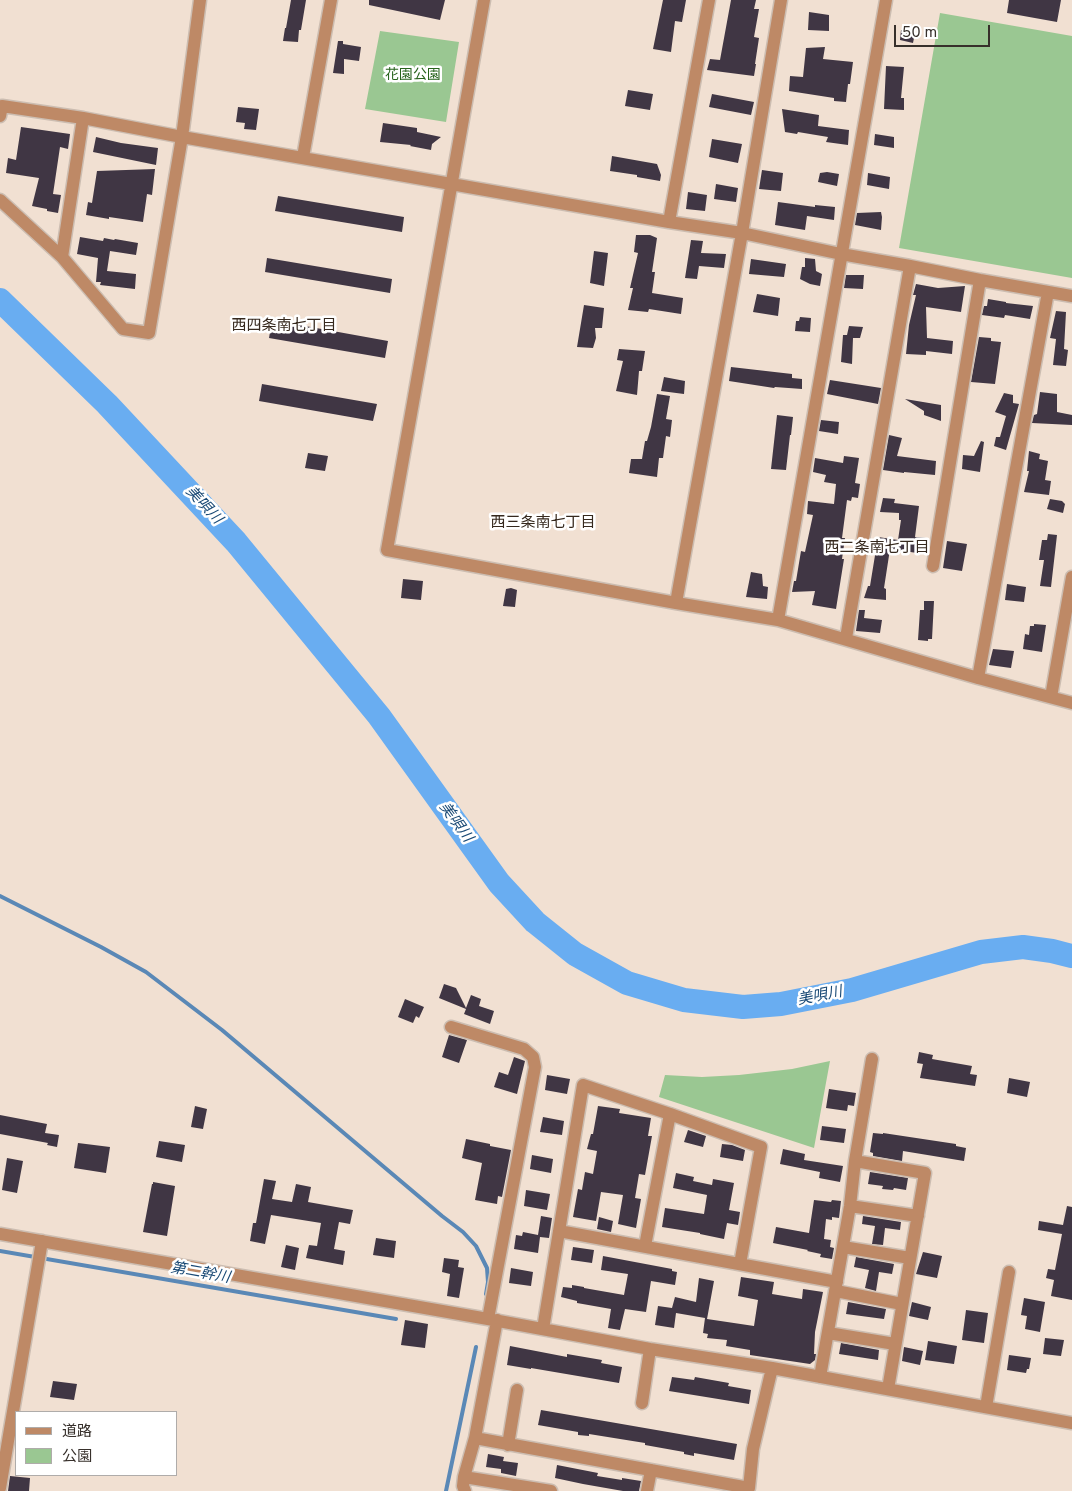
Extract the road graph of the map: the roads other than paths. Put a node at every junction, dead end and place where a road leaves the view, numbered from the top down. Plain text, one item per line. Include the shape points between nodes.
1 (200, 0) edge
2 (331, 0) edge
3 (484, 0) edge
4 (708, 0) edge
5 (781, 0) edge
6 (886, 0) edge
7 (0, 116) edge
8 (83, 118) junction
9 (182, 137) junction
10 (303, 157) junction
11 (450, 182) junction
12 (0, 200) edge
13 (670, 222) junction
14 (742, 233) junction
15 (841, 254) junction
16 (62, 257) junction
17 (910, 266) junction
18 (980, 280) junction
19 (1048, 292) junction
20 (1072, 296) edge
21 (933, 566) dead end
22 (1072, 577) edge
23 (676, 603) junction
24 (778, 620) junction
25 (846, 638) junction
26 (978, 678) junction
27 (1051, 697) junction
28 (1072, 703) edge
29 (451, 1027) dead end
30 (872, 1059) dead end
31 (670, 1114) junction
32 (855, 1161) junction
33 (850, 1206) junction
34 (918, 1216) junction
35 (558, 1231) junction
36 (0, 1234) edge
37 (42, 1241) junction
38 (645, 1246) junction
39 (843, 1247) junction
40 (910, 1258) junction
41 (740, 1264) junction
42 (1009, 1272) dead end
43 (837, 1286) junction
44 (902, 1304) junction
45 (493, 1319) junction
46 (543, 1329) junction
47 (828, 1333) junction
48 (895, 1344) junction
49 (650, 1349) junction
50 (772, 1368) junction
51 (820, 1377) junction
52 (888, 1389) junction
53 (517, 1390) dead end
54 (642, 1404) dead end
55 (986, 1407) junction
56 (1072, 1423) edge
57 (475, 1438) junction
58 (508, 1445) junction
59 (651, 1470) junction
60 (464, 1476) junction
61 (0, 1488) edge
62 (749, 1490) edge
63 (465, 1491) edge
64 (551, 1491) edge
65 (647, 1491) edge

1 - 9 street
2 - 10 street
3 - 11 street
4 - 13 street
5 - 14 street
6 - 15 street
7 - 8 street via 2,106
8 - 9 street
8 - 16 street
9 - 10 street
9 - 16 street via 149,333 123,329
10 - 11 street
11 - 13 street
11 - 23 street via 387,550
12 - 16 street
13 - 14 street
14 - 15 street
14 - 23 street
15 - 17 street
15 - 24 street
17 - 18 street
17 - 25 street
18 - 19 street
18 - 21 street
19 - 20 street
19 - 26 street
22 - 27 street
23 - 24 street
24 - 25 street
25 - 26 street
26 - 27 street
27 - 28 street
29 - 45 street via 524,1049 532,1057 535,1067
30 - 32 street
31 - 35 street via 583,1085
31 - 38 street
31 - 41 street via 761,1147
32 - 33 street
32 - 34 street via 925,1173
33 - 34 street
33 - 39 street
34 - 40 street
35 - 38 street
35 - 46 street
36 - 37 street
37 - 45 street
37 - 61 street
38 - 41 street
39 - 40 street
39 - 43 street
40 - 44 street
41 - 43 street
42 - 55 street
43 - 44 street
43 - 47 street
44 - 48 street
45 - 46 street
45 - 57 street
46 - 49 street
47 - 48 street
47 - 51 street
48 - 52 street
49 - 50 street
49 - 54 street
50 - 51 street
50 - 62 street via 752,1449
51 - 52 street
52 - 55 street
53 - 58 street
55 - 56 street
57 - 58 street
57 - 60 street
58 - 59 street
59 - 62 street
59 - 65 street
60 - 63 street
60 - 64 street

